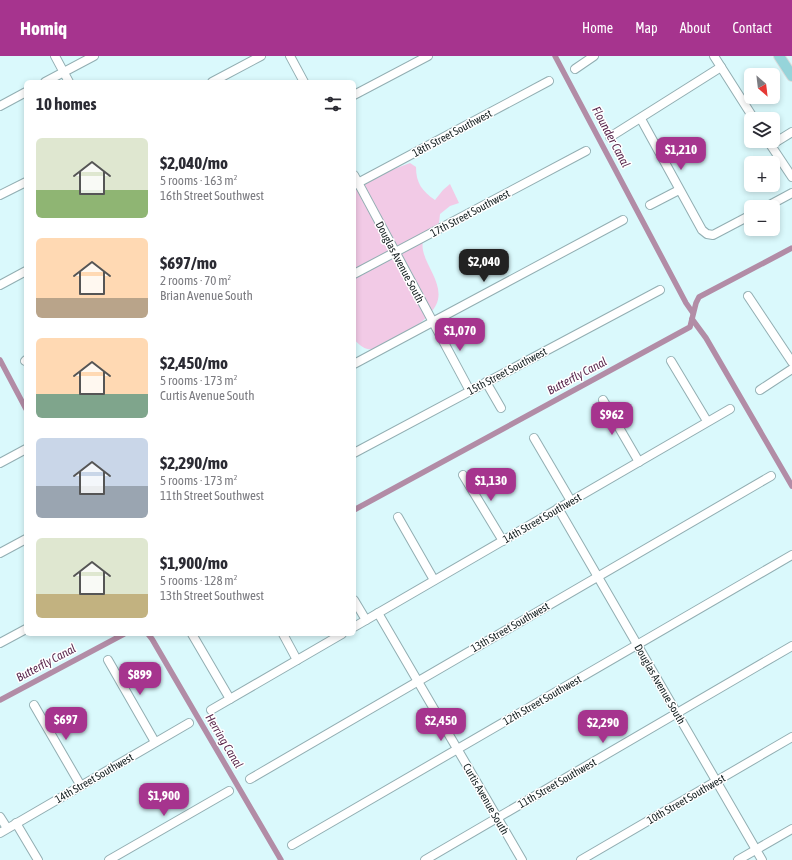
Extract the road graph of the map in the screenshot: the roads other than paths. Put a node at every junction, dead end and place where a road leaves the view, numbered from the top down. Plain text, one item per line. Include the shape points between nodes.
1 (55, 56) edge
2 (94, 56) edge
3 (261, 56) edge
4 (290, 56) edge
5 (428, 56) edge
6 (594, 56) edge
7 (714, 56) edge
8 (779, 56) edge
9 (721, 67) junction
10 (575, 68) dead end
11 (64, 72) junction
12 (792, 76) edge
13 (49, 80) edge
14 (68, 80) edge
15 (216, 80) edge
16 (303, 80) edge
17 (549, 80) dead end
18 (24, 93) edge
19 (356, 94) edge
20 (0, 106) edge
21 (750, 112) edge
22 (641, 118) junction
23 (792, 132) edge
24 (610, 137) dead end
25 (780, 138) edge
26 (773, 148) edge
27 (586, 151) dead end
28 (792, 177) edge
29 (356, 180) edge
30 (24, 183) edge
31 (356, 183) edge
32 (680, 190) junction
33 (792, 193) edge
34 (0, 195) edge
35 (779, 200) edge
36 (650, 205) dead end
37 (744, 219) edge
38 (623, 220) dead end
39 (395, 253) junction
40 (24, 272) edge
41 (356, 273) edge
42 (0, 285) edge
43 (660, 290) dead end
44 (748, 296) dead end
45 (432, 322) junction
46 (671, 361) dead end
47 (792, 362) edge
48 (356, 363) edge
49 (792, 369) edge
50 (486, 382) junction
51 (760, 390) dead end
52 (470, 391) junction
53 (603, 400) dead end
54 (501, 408) dead end
55 (730, 409) dead end
56 (708, 422) junction
57 (534, 438) dead end
58 (24, 451) edge
59 (356, 452) edge
60 (639, 462) junction
61 (0, 463) edge
62 (463, 474) dead end
63 (771, 476) dead end
64 (571, 501) junction
65 (558, 508) junction
66 (398, 517) dead end
67 (503, 540) junction
68 (24, 541) edge
69 (0, 553) edge
70 (792, 555) edge
71 (598, 577) junction
72 (434, 580) junction
73 (356, 603) edge
74 (378, 613) junction
75 (366, 620) junction
76 (356, 626) edge
77 (24, 630) edge
78 (193, 636) edge
79 (284, 636) edge
80 (339, 636) edge
81 (0, 643) edge
82 (637, 645) junction
83 (792, 646) edge
84 (108, 660) dead end
85 (297, 660) junction
86 (418, 681) junction
87 (230, 700) junction
88 (34, 705) dead end
89 (211, 710) dead end
90 (677, 713) junction
91 (189, 723) dead end
92 (792, 738) edge
93 (155, 742) junction
94 (457, 749) junction
95 (250, 779) dead end
96 (716, 781) junction
97 (81, 786) junction
98 (229, 791) dead end
99 (0, 816) edge
100 (497, 818) junction
101 (16, 823) junction
102 (792, 829) edge
103 (4, 831) edge
104 (292, 846) dead end
105 (756, 849) junction
106 (38, 860) edge
107 (109, 860) edge
108 (425, 860) edge
109 (522, 860) edge
110 (581, 860) edge
111 (738, 860) edge
112 (762, 860) edge

1 - 11 street
2 - 11 street
3 - 15 street
4 - 16 street
5 - 19 street
6 - 10 street
7 - 9 street
8 - 12 main road
9 - 21 street
9 - 22 street
11 - 13 street
11 - 14 street
17 - 29 street, 18th Street Southwest
18 - 20 street
22 - 24 street
22 - 32 street
23 - 25 street
26 - 28 street
27 - 39 street, 17th Street Southwest
30 - 34 street
31 - 39 street, Douglas Avenue South
32 - 36 street
32 - 37 street via 702,230 707,234 713,235
33 - 35 street
38 - 45 street
39 - 41 street, 17th Street Southwest
39 - 45 street, Douglas Avenue South
40 - 42 street
43 - 50 street, 15th Street Southwest
44 - 47 street
45 - 48 street
45 - 52 street, Douglas Avenue South
46 - 56 street
49 - 51 street
50 - 52 street, 15th Street Southwest
50 - 54 street
52 - 59 street, 15th Street Southwest
53 - 60 street
55 - 56 street, 14th Street Southwest
56 - 60 street, 14th Street Southwest
57 - 64 street
58 - 61 street
60 - 64 street, 14th Street Southwest
62 - 67 street
63 - 71 street, 13th Street Southwest
64 - 65 street, 14th Street Southwest
65 - 67 street, 14th Street Southwest
65 - 71 street, Douglas Avenue South
66 - 72 street
67 - 72 street, 14th Street Southwest
68 - 69 street
70 - 82 street, 12th Street Southwest
71 - 82 street, Douglas Avenue South
71 - 86 street, 13th Street Southwest
72 - 74 street, 14th Street Southwest
73 - 75 street
74 - 75 street, 14th Street Southwest
74 - 86 street, Curtis Avenue South
75 - 76 street, 14th Street Southwest
77 - 81 street
78 - 87 street
79 - 85 street
80 - 85 street
82 - 90 street, Douglas Avenue South
82 - 94 street, 12th Street Southwest
83 - 90 street, 11th Street Southwest
84 - 93 street
85 - 87 street
86 - 94 street, Curtis Avenue South
86 - 95 street, 13th Street Southwest
87 - 89 street
88 - 97 street
90 - 96 street, Douglas Avenue South
90 - 100 street, 11th Street Southwest
91 - 93 street, 14th Street Southwest
92 - 96 street, 10th Street Southwest
93 - 97 street, 14th Street Southwest
94 - 100 street, Curtis Avenue South
94 - 104 street, 12th Street Southwest
96 - 105 street, Douglas Avenue South
96 - 110 street, 10th Street Southwest
97 - 101 street, 14th Street Southwest
98 - 107 street
99 - 103 street
100 - 108 street, 11th Street Southwest
100 - 109 street, Curtis Avenue South
101 - 103 street, 14th Street Southwest
101 - 106 street
102 - 105 street
105 - 111 street
105 - 112 street, Douglas Avenue South

